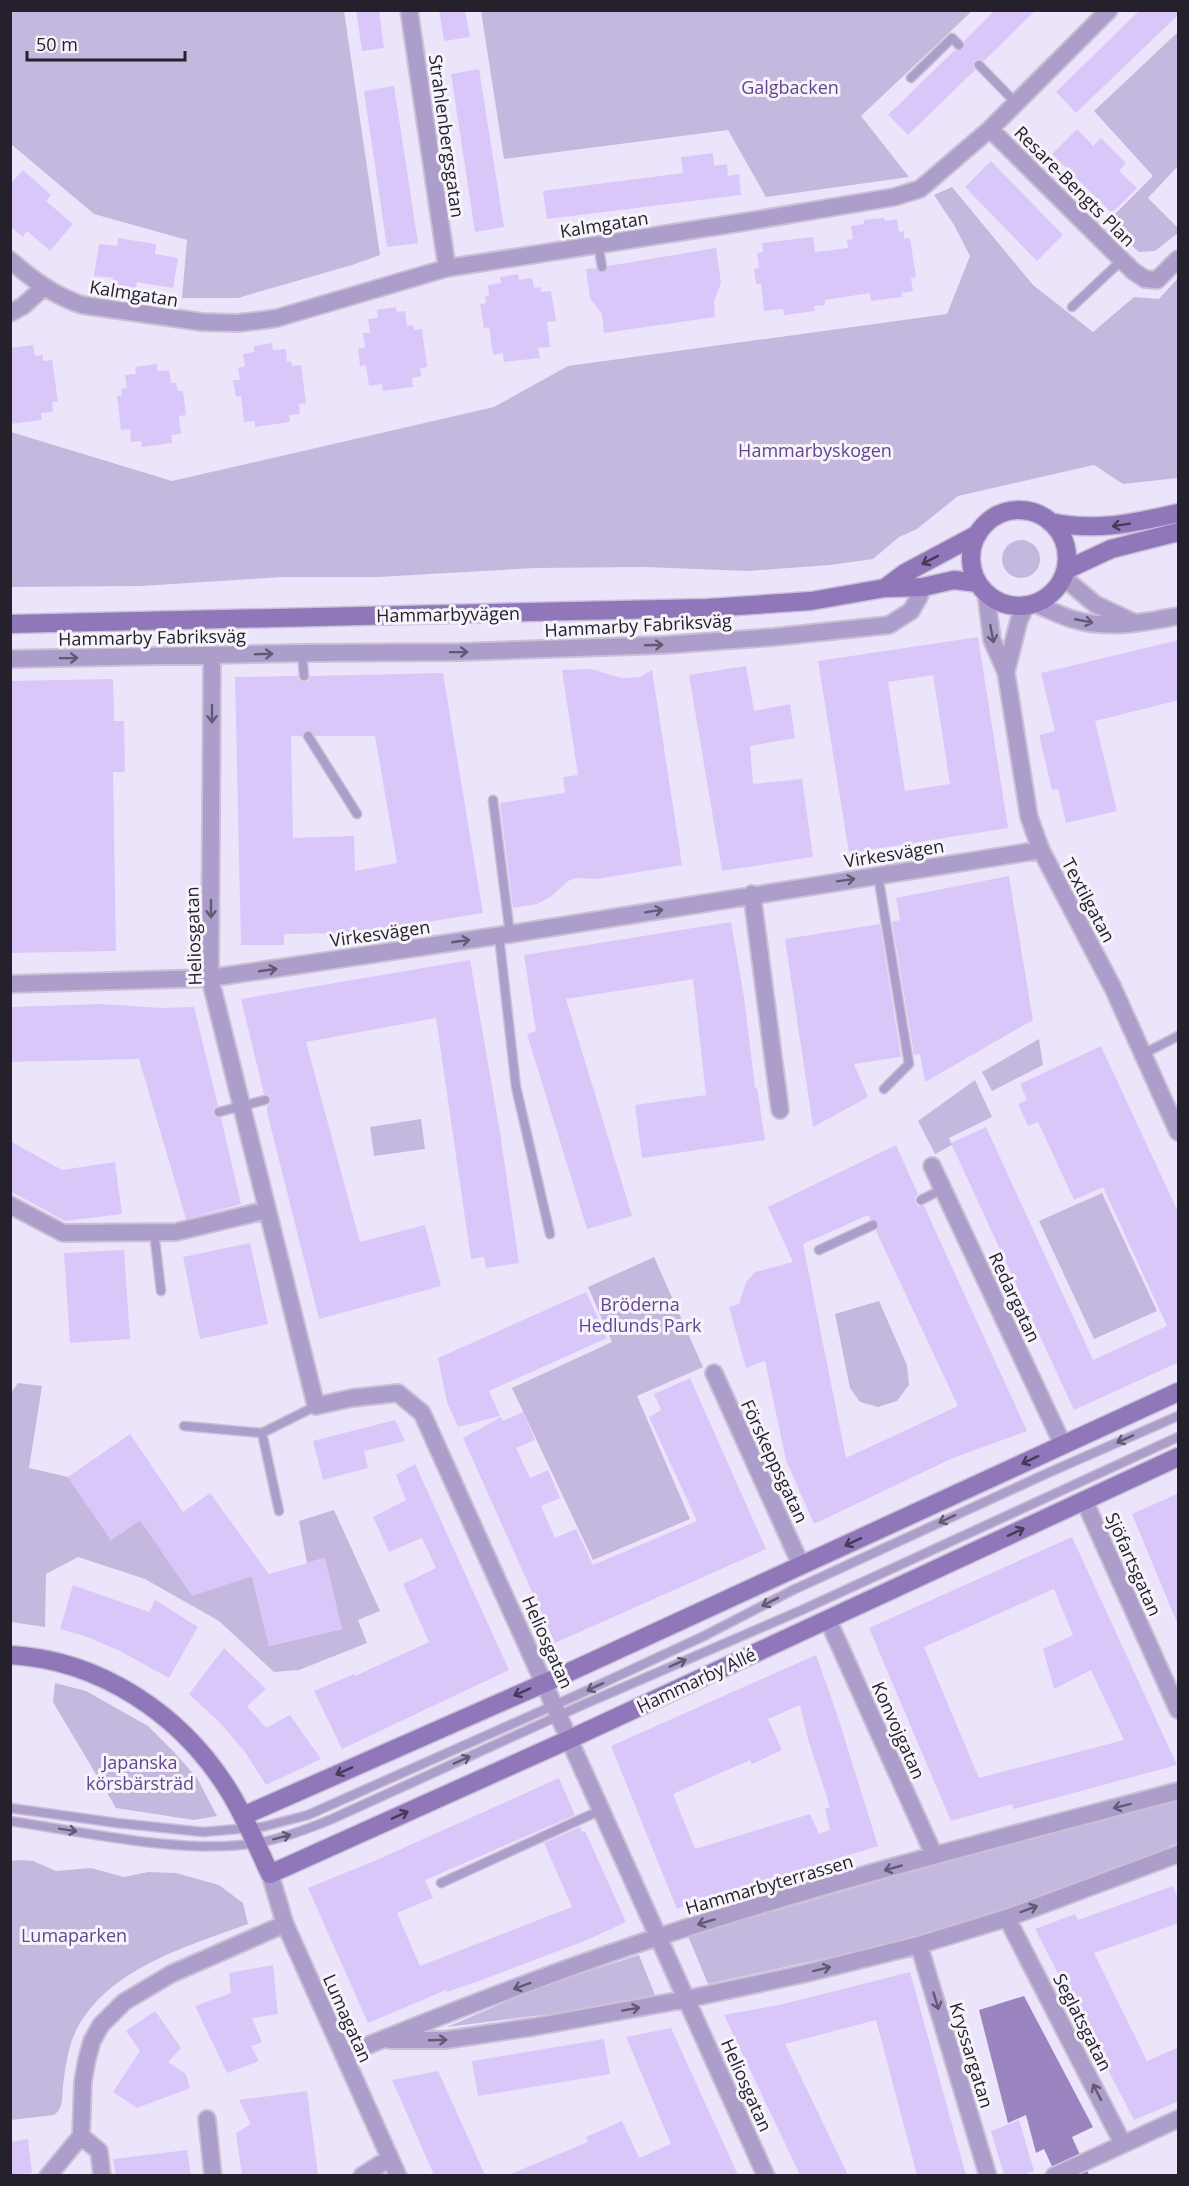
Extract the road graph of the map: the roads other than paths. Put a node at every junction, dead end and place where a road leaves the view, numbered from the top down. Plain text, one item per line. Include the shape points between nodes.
1 (409, 10) edge
2 (1109, 10) edge
3 (959, 45) dead end
4 (979, 65) dead end
5 (911, 78) dead end
6 (1015, 102) junction
7 (990, 129) junction
8 (598, 244) junction
9 (1179, 259) edge
10 (10, 260) edge
11 (1127, 266) junction
12 (602, 267) dead end
13 (447, 268) junction
14 (44, 287) junction
15 (1072, 308) dead end
16 (10, 313) edge
17 (1179, 513) edge
18 (1050, 522) junction
19 (1179, 532) edge
20 (978, 534) junction
21 (1064, 574) junction
22 (922, 587) junction
23 (885, 588) junction
24 (982, 588) junction
25 (1031, 605) junction
26 (1179, 616) edge
27 (10, 624) edge
28 (1136, 624) junction
29 (302, 653) junction
30 (212, 655) junction
31 (10, 659) edge
32 (1006, 672) junction
33 (304, 676) dead end
34 (308, 736) dead end
35 (493, 800) dead end
36 (357, 814) dead end
37 (1041, 850) junction
38 (878, 875) junction
39 (752, 894) junction
40 (504, 935) junction
41 (210, 978) junction
42 (10, 984) edge
43 (1179, 1036) edge
44 (1143, 1053) junction
45 (884, 1089) dead end
46 (265, 1100) dead end
47 (242, 1107) junction
48 (780, 1110) dead end
49 (219, 1113) dead end
50 (1179, 1132) edge
51 (932, 1166) dead end
52 (943, 1189) junction
53 (921, 1200) dead end
54 (10, 1205) edge
55 (267, 1210) junction
56 (873, 1225) dead end
57 (154, 1232) junction
58 (550, 1234) dead end
59 (819, 1250) dead end
60 (160, 1291) dead end
61 (714, 1373) dead end
62 (1179, 1392) edge
63 (316, 1406) junction
64 (1179, 1416) edge
65 (184, 1426) dead end
66 (262, 1433) junction
67 (1179, 1437) edge
68 (1063, 1446) junction
69 (1179, 1457) edge
70 (1084, 1500) junction
71 (279, 1511) dead end
72 (801, 1565) junction
73 (828, 1620) junction
74 (10, 1655) edge
75 (545, 1682) junction
76 (557, 1710) junction
77 (1179, 1710) edge
78 (570, 1739) junction
79 (1179, 1791) edge
80 (10, 1808) edge
81 (602, 1809) junction
82 (10, 1821) edge
83 (249, 1829) junction
84 (1179, 1854) edge
85 (934, 1856) junction
86 (270, 1874) junction
87 (441, 1883) dead end
88 (1007, 1918) junction
89 (285, 1924) junction
90 (657, 1937) junction
91 (919, 1945) junction
92 (687, 1999) junction
93 (380, 2040) junction
94 (344, 2055) junction
95 (207, 2119) dead end
96 (1179, 2119) edge
97 (81, 2136) junction
98 (1123, 2144) junction
99 (390, 2158) junction
100 (48, 2175) edge
101 (102, 2175) edge
102 (213, 2175) edge
103 (362, 2175) edge
104 (398, 2175) edge
105 (766, 2175) edge
106 (988, 2175) edge
107 (1054, 2175) edge

1 - 13 street, Strahlenbergsgatan
2 - 6 street, Kalmgatan
3 - 5 lane via 952,38
4 - 6 lane
6 - 7 street, Kalmgatan
7 - 8 street, Kalmgatan via 920,189 894,197
7 - 11 street, Resare-Bengts Plan
8 - 12 lane
8 - 13 street, Kalmgatan
9 - 11 street via 1157,280 1145,279
10 - 14 street, Kalmgatan
11 - 15 lane
13 - 14 street, Kalmgatan via 277,318 237,323 202,322 82,305
14 - 16 street
17 -> 18 street, Hammarbyvägen via 1108,527
18 - 20 street, Hammarbyvägen via 1025,511 1011,511 986,523
18 - 21 street via 1065,544
19 - 21 street via 1111,549
20 -> 23 street, Hammarbyvägen
20 - 24 street via 971,559
21 - 25 street via 1047,598
21 - 28 street via 1095,604
22 - 23 street, Hammarbyvägen
22 - 24 street, Hammarbyvägen via 954,580
29 -> 22 street, Hammarby Fabriksväg via 663,645 889,625 911,611
23 - 27 street, Hammarbyvägen via 812,601 707,608
24 - 25 street, Hammarbyvägen via 998,602
24 -> 32 street, Textilgatan via 992,640
25 -> 28 street via 1078,621
25 - 32 street, Textilgatan via 1019,620
26 - 28 street
30 -> 29 street, Hammarby Fabriksväg
29 - 33 lane
31 -> 30 street, Hammarby Fabriksväg
30 -> 41 street, Heliosgatan
32 - 37 street, Textilgatan via 1029,817
34 - 36 lane
35 - 40 lane
37 - 38 street, Virkesvägen
37 - 44 street, Textilgatan
39 -> 38 street, Virkesvägen
38 - 45 lane via 909,1064
40 -> 39 street, Virkesvägen
39 - 48 street
41 -> 40 street, Virkesvägen
40 - 58 lane via 516,1087
41 - 42 street, Virkesvägen
41 - 47 street, Heliosgatan
43 - 44 lane
44 - 50 street, Textilgatan
46 - 47 lane
47 - 49 lane
47 - 55 street, Heliosgatan
51 - 52 street, Redargatan
52 - 53 lane
52 - 68 street, Redargatan
54 - 57 street via 63,1233
55 - 57 street via 176,1232
55 - 63 street, Heliosgatan
56 - 59 lane
57 - 60 lane
61 - 72 street, Förskeppsgatan
62 - 68 street
63 - 66 lane
63 - 75 street, Heliosgatan via 398,1393 422,1413
64 -> 76 lane via 793,1590
65 - 66 lane
66 - 71 lane
76 -> 67 lane via 802,1610
68 -> 72 street
69 - 70 street, Hammarby Allé
73 -> 70 street, Hammarby Allé
70 - 77 street, Sjöfartsgatan
72 - 75 street
73 - 78 street, Hammarby Allé
73 - 85 street, Konvojgatan
74 - 83 street via 45,1660 104,1678 153,1708 213,1768
75 - 76 street, Heliosgatan
75 -> 83 street
76 - 78 street, Heliosgatan
76 - 83 lane via 337,1803 281,1823
83 -> 76 lane via 292,1834 332,1819
78 - 81 street, Heliosgatan
86 -> 78 street, Hammarby Allé
79 -> 85 street, Hammarbyterrassen
80 - 83 lane via 183,1831
81 - 87 lane
81 - 90 street, Heliosgatan
82 -> 83 lane via 212,1846
83 - 86 street
88 -> 84 street, Hammarbyterrassen
85 -> 90 street, Hammarbyterrassen
86 - 89 street, Lumagatan
88 - 91 street, Hammarbyterrassen
98 -> 88 street, Seglatsgatan
89 - 94 street, Lumagatan
89 - 97 street via 171,1974 124,2002 101,2025 92,2041 83,2081
90 - 92 street, Heliosgatan
90 -> 93 street, Hammarbyterrassen
92 -> 91 street, Hammarbyterrassen
91 -> 106 street, Kryssargatan
93 -> 92 street, Hammarbyterrassen via 445,2040
92 - 105 street, Heliosgatan
93 - 94 street, Hammarbyterrassen
94 - 99 street, Lumagatan
95 - 102 street
96 - 98 street
97 - 100 street
97 - 101 street via 99,2151
98 - 107 street
99 - 103 street
99 - 104 street, Lumagatan

